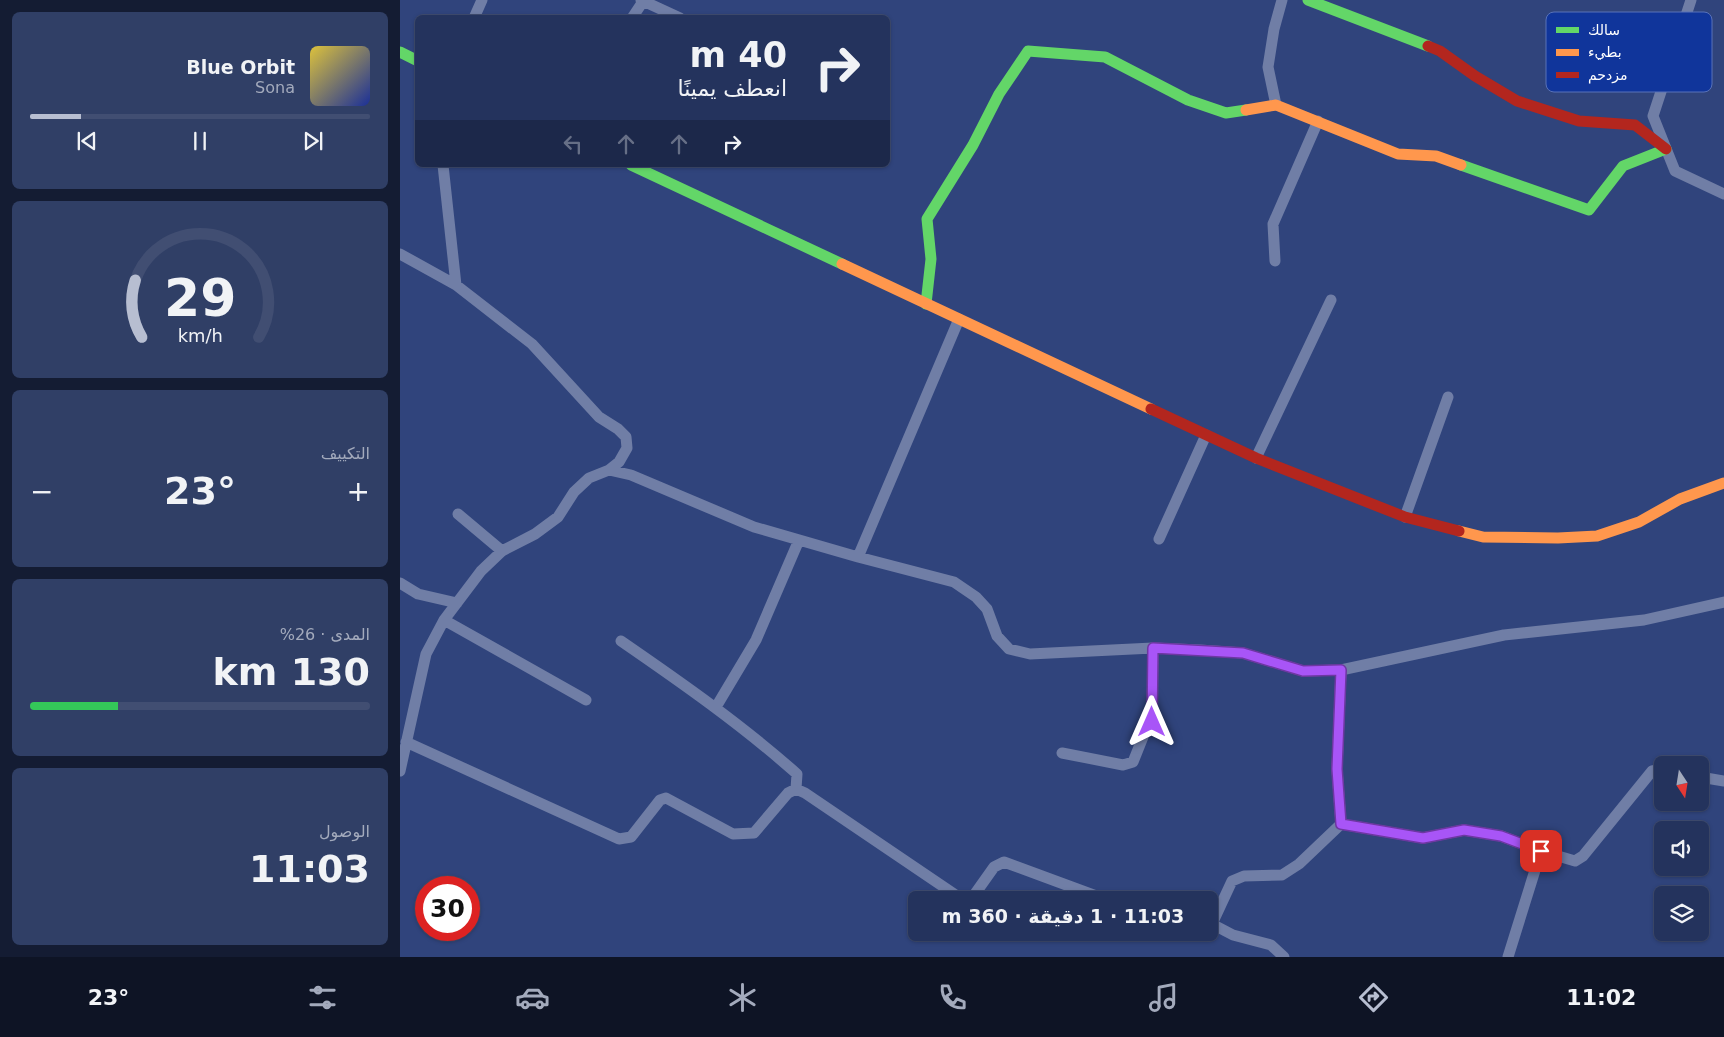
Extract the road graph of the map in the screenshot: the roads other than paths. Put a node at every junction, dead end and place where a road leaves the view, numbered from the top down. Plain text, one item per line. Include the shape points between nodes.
1 (482, 0) edge
2 (642, 0) edge
3 (1282, 0) edge
4 (1308, 0) edge
5 (1691, 0) edge
6 (1687, 12) edge
7 (475, 15) edge
8 (634, 15) edge
9 (674, 15) edge
10 (400, 52) edge
11 (415, 60) edge
12 (1661, 92) edge
13 (1276, 105) junction
14 (1318, 120) junction
15 (1667, 150) junction
16 (443, 167) edge
17 (635, 167) edge
18 (1724, 194) edge
19 (400, 254) edge
20 (1275, 261) dead end
21 (456, 285) junction
22 (1331, 300) dead end
23 (926, 304) junction
24 (959, 319) junction
25 (1448, 397) dead end
26 (1206, 435) junction
27 (1256, 458) junction
28 (609, 470) junction
29 (1724, 483) edge
30 (458, 514) dead end
31 (1405, 517) junction
32 (1159, 539) dead end
33 (799, 540) junction
34 (502, 551) junction
35 (858, 558) junction
36 (400, 583) edge
37 (1724, 602) edge
38 (457, 603) junction
39 (444, 620) junction
40 (621, 641) dead end
41 (1153, 648) junction
42 (1341, 670) junction
43 (586, 700) dead end
44 (716, 707) junction
45 (406, 742) junction
46 (1062, 753) dead end
47 (400, 771) edge
48 (1654, 771) edge
49 (1709, 778) edge
50 (1724, 781) edge
51 (796, 789) junction
52 (1341, 824) junction
53 (1541, 851) junction
54 (950, 891) edge
55 (977, 891) edge
56 (1083, 891) edge
57 (1218, 908) edge
58 (1218, 928) edge
59 (1284, 957) edge
60 (1508, 957) edge

1 - 7 street
2 - 8 street
2 - 9 street
3 - 13 street via 1268,67
4 - 15 street via 1440,51 1517,101 1579,121 1635,125
5 - 6 street
10 - 11 street
12 - 15 street via 1653,116
13 - 14 street
13 - 23 street via 1226,113 1188,100 1106,57 1028,51 999,94 973,145 927,219 931,259
14 - 15 street via 1398,154 1436,156 1589,210 1623,166
14 - 20 street via 1273,224
15 - 18 street via 1675,171
16 - 21 street
17 - 23 street
19 - 21 street
21 - 28 street via 532,344 599,417 626,437 627,448 619,462
22 - 27 street
23 - 24 street
24 - 26 street
24 - 35 street
25 - 31 street
26 - 27 street
26 - 32 street
27 - 31 street
28 - 33 street via 631,475 754,527
28 - 34 street via 589,478 579,487 558,517 535,534
29 - 31 street via 1680,499 1639,522 1597,536 1483,537
30 - 34 street
33 - 35 street
33 - 44 street via 756,640
34 - 38 street via 481,571
35 - 41 street via 954,582 987,609 997,636 1009,649 1030,654
36 - 38 street via 418,594
37 - 42 street via 1644,620 1504,635
38 - 39 street
39 - 43 street
39 - 45 street via 426,654
40 - 44 street
41 - 42 street via 1243,653 1303,671
41 - 46 street via 1152,722 1133,762 1123,765
42 - 52 street via 1337,769
44 - 51 street via 797,774
45 - 47 street
45 - 51 street via 619,839 631,836 660,800 666,798 733,834 754,833 788,793
48 - 53 street via 1583,856 1575,861
49 - 50 street
51 - 54 street
52 - 53 street via 1423,838 1464,830 1501,836
52 - 57 street via 1300,864 1282,875 1244,876 1232,881
53 - 60 street
55 - 56 street via 994,867 1004,862
58 - 59 street via 1271,945

